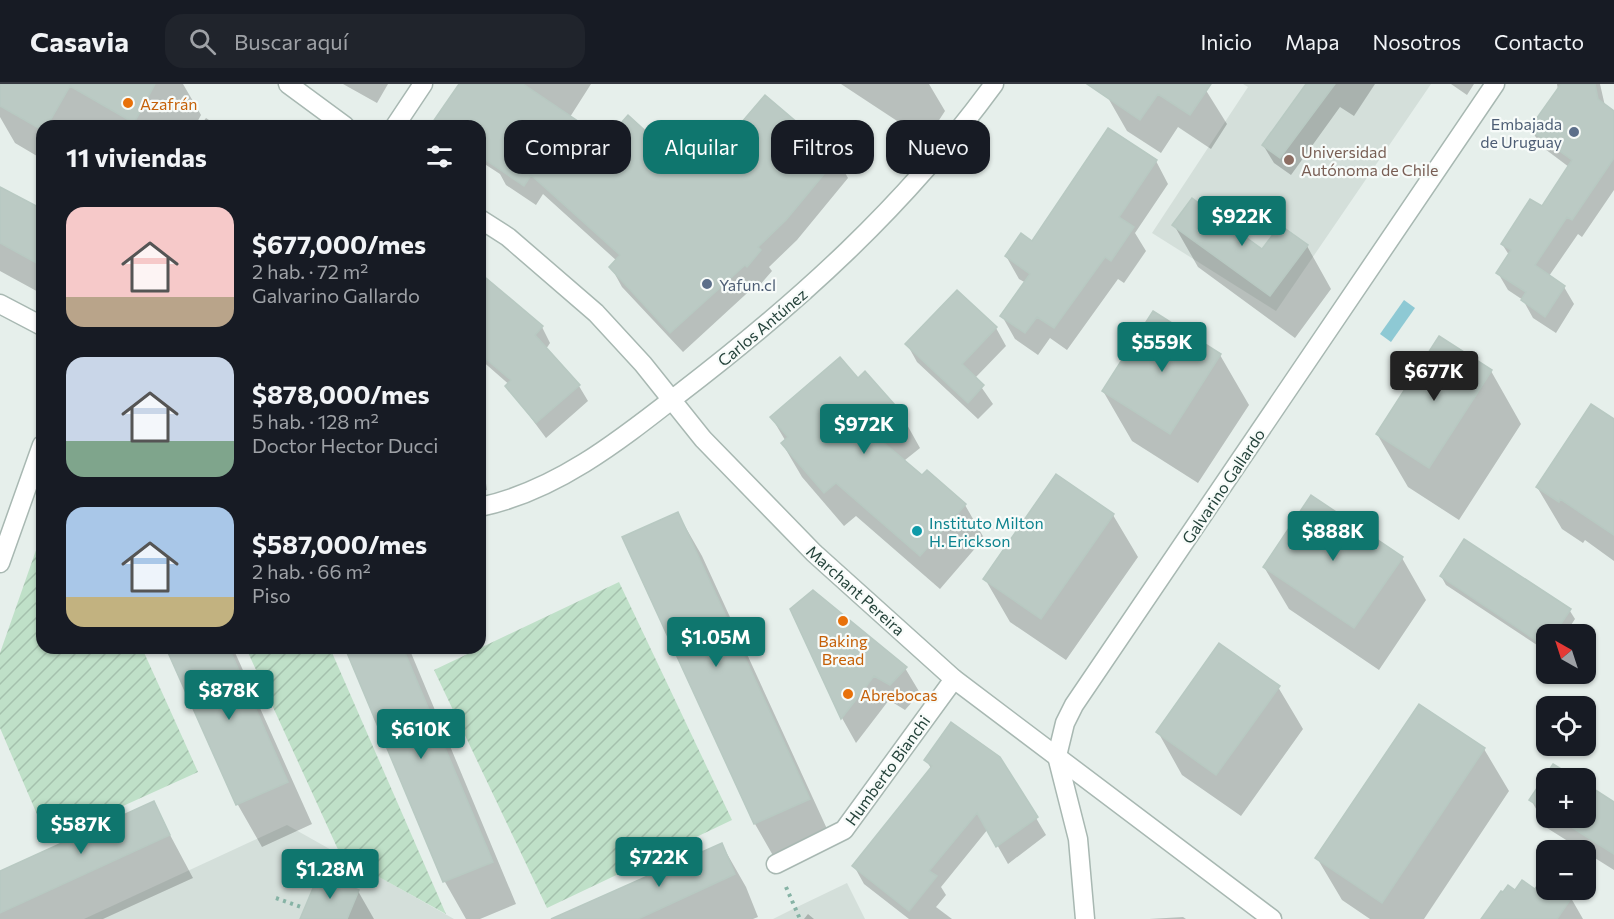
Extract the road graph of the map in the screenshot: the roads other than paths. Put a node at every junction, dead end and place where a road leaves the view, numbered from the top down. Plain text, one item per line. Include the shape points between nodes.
1 (288, 84) edge
2 (423, 84) edge
3 (994, 84) edge
4 (1495, 84) edge
5 (337, 120) edge
6 (399, 120) edge
7 (486, 223) edge
8 (0, 304) edge
9 (36, 323) edge
10 (672, 400) junction
11 (36, 462) edge
12 (486, 506) edge
13 (0, 563) edge
14 (954, 679) junction
15 (1057, 756) junction
16 (776, 864) road end
17 (1085, 919) edge
18 (1272, 919) edge

1 - 5 street
2 - 6 street
3 - 10 street, Carlos Antúnez via 940,155 840,260
4 - 15 street, Galvarino Gallardo via 1074,705
7 - 10 street, Marchant Pereira via 508,237 596,313
8 - 9 street
10 - 12 street, Carlos Antúnez via 580,465 511,500
10 - 14 street, Marchant Pereira via 703,439 813,553
11 - 13 street
14 - 15 street, Marchant Pereira
14 - 16 street, Humberto Bianchi via 844,830
15 - 17 street, Galvarino Gallardo via 1078,840
15 - 18 street, Marchant Pereira

